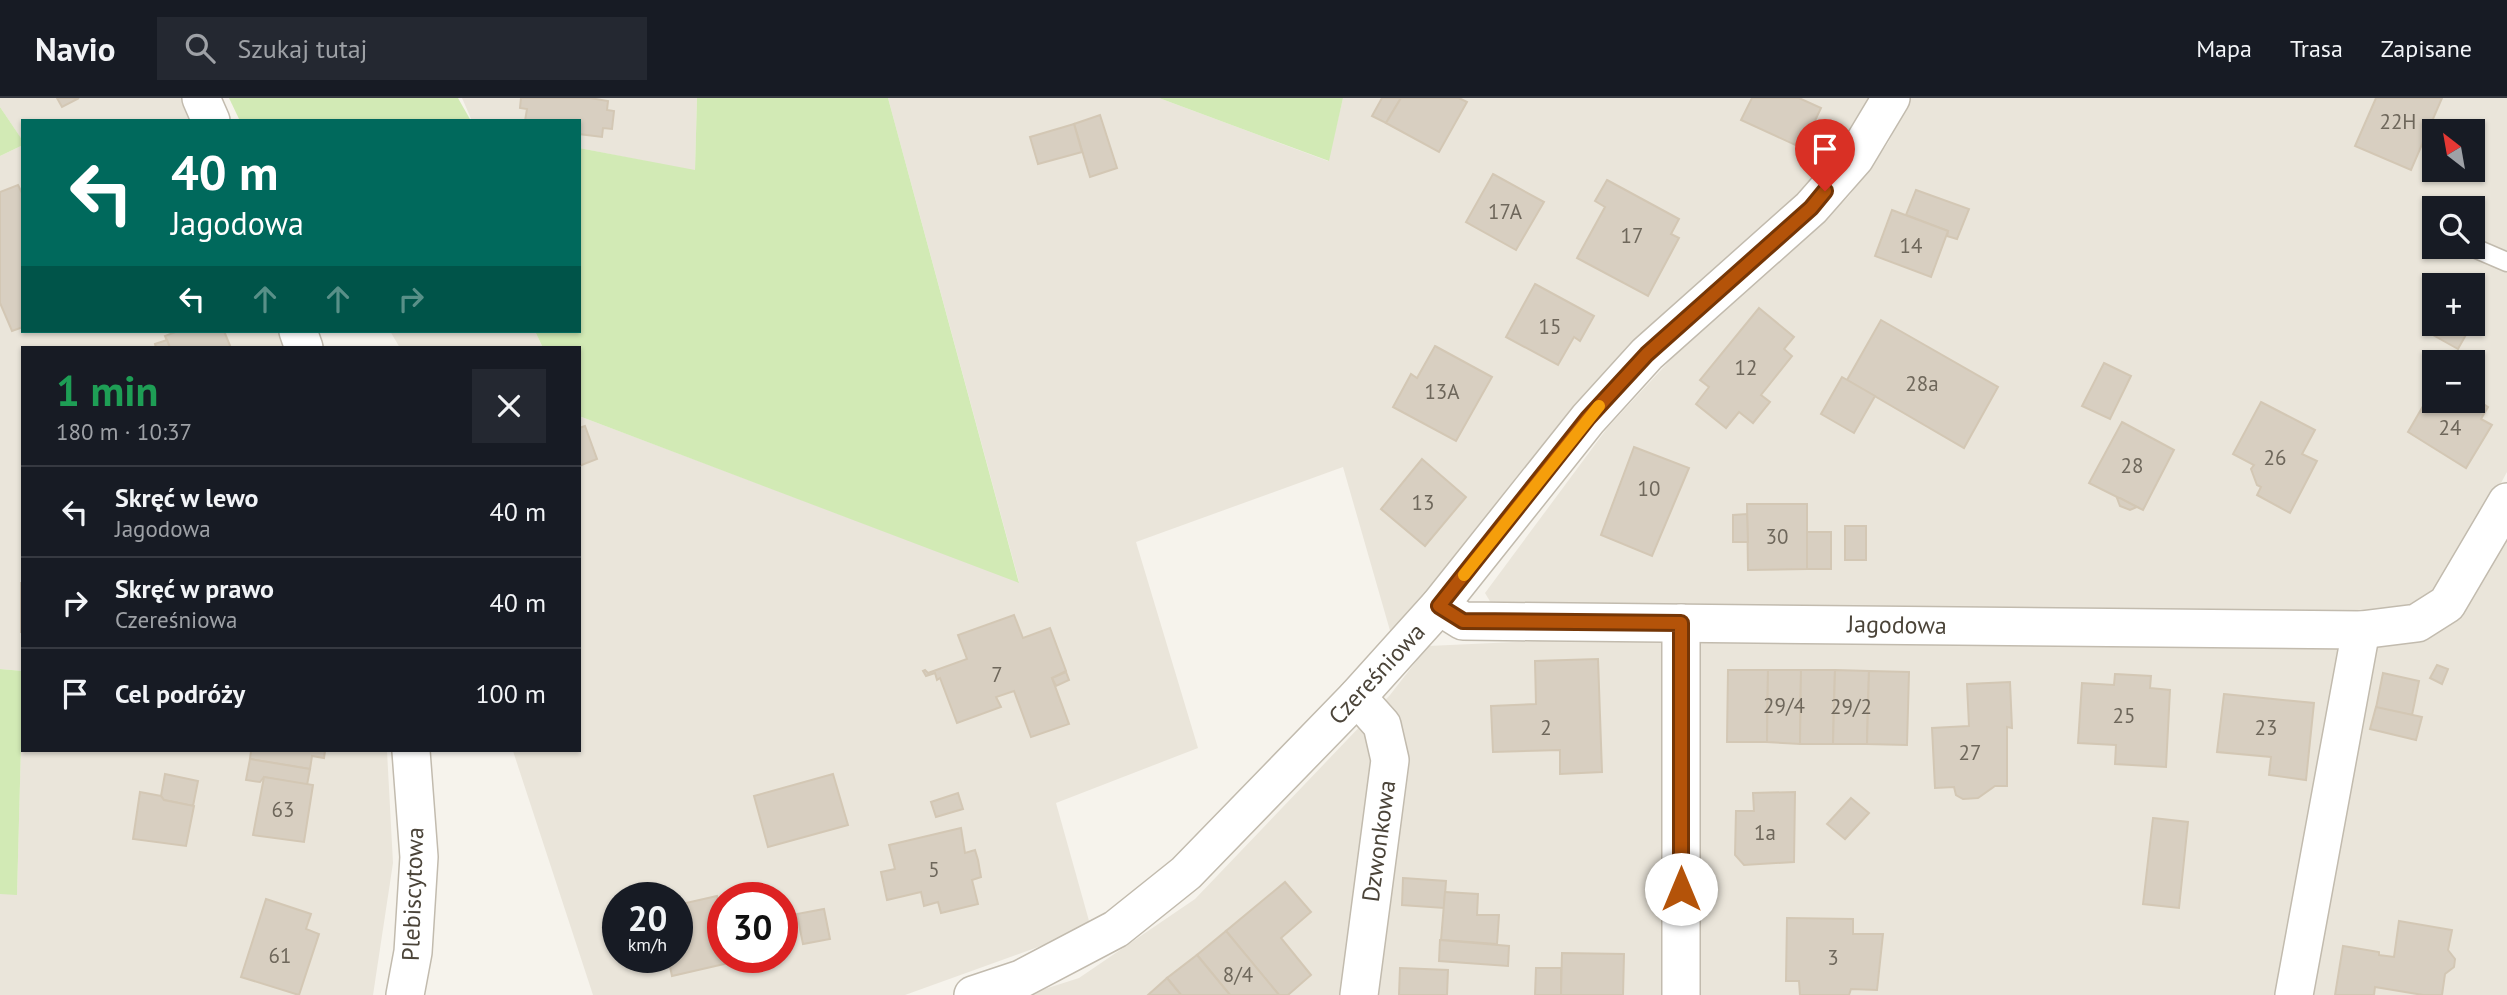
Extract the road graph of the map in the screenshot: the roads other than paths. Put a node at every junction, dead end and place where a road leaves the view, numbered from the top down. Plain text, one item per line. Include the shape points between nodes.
1 (201, 98) edge
2 (1891, 98) edge
3 (210, 119) edge
4 (2485, 253) edge
5 (2507, 262) edge
6 (2507, 502) edge
7 (1439, 606) junction
8 (1681, 623) junction
9 (2361, 630) junction
10 (1357, 697) junction
11 (411, 752) edge
12 (405, 995) edge
13 (973, 995) edge
14 (1359, 995) edge
15 (1681, 995) edge
16 (2294, 995) edge

1 - 3 street
2 - 7 street, Czereśniowa via 1855,158 1811,208 1647,354 1588,418
4 - 5 lane
6 - 9 street, Jagodowa via 2446,604 2417,623
7 - 8 street, Jagodowa via 1463,621
7 - 10 street, Czereśniowa
8 - 9 street, Jagodowa
8 - 15 street
9 - 16 street
10 - 13 street, Czereśniowa via 1186,873 1116,929 1021,979
10 - 14 street, Dzwonkowa via 1382,725 1390,760
11 - 12 street, Plebiscytowa via 419,857 413,952

